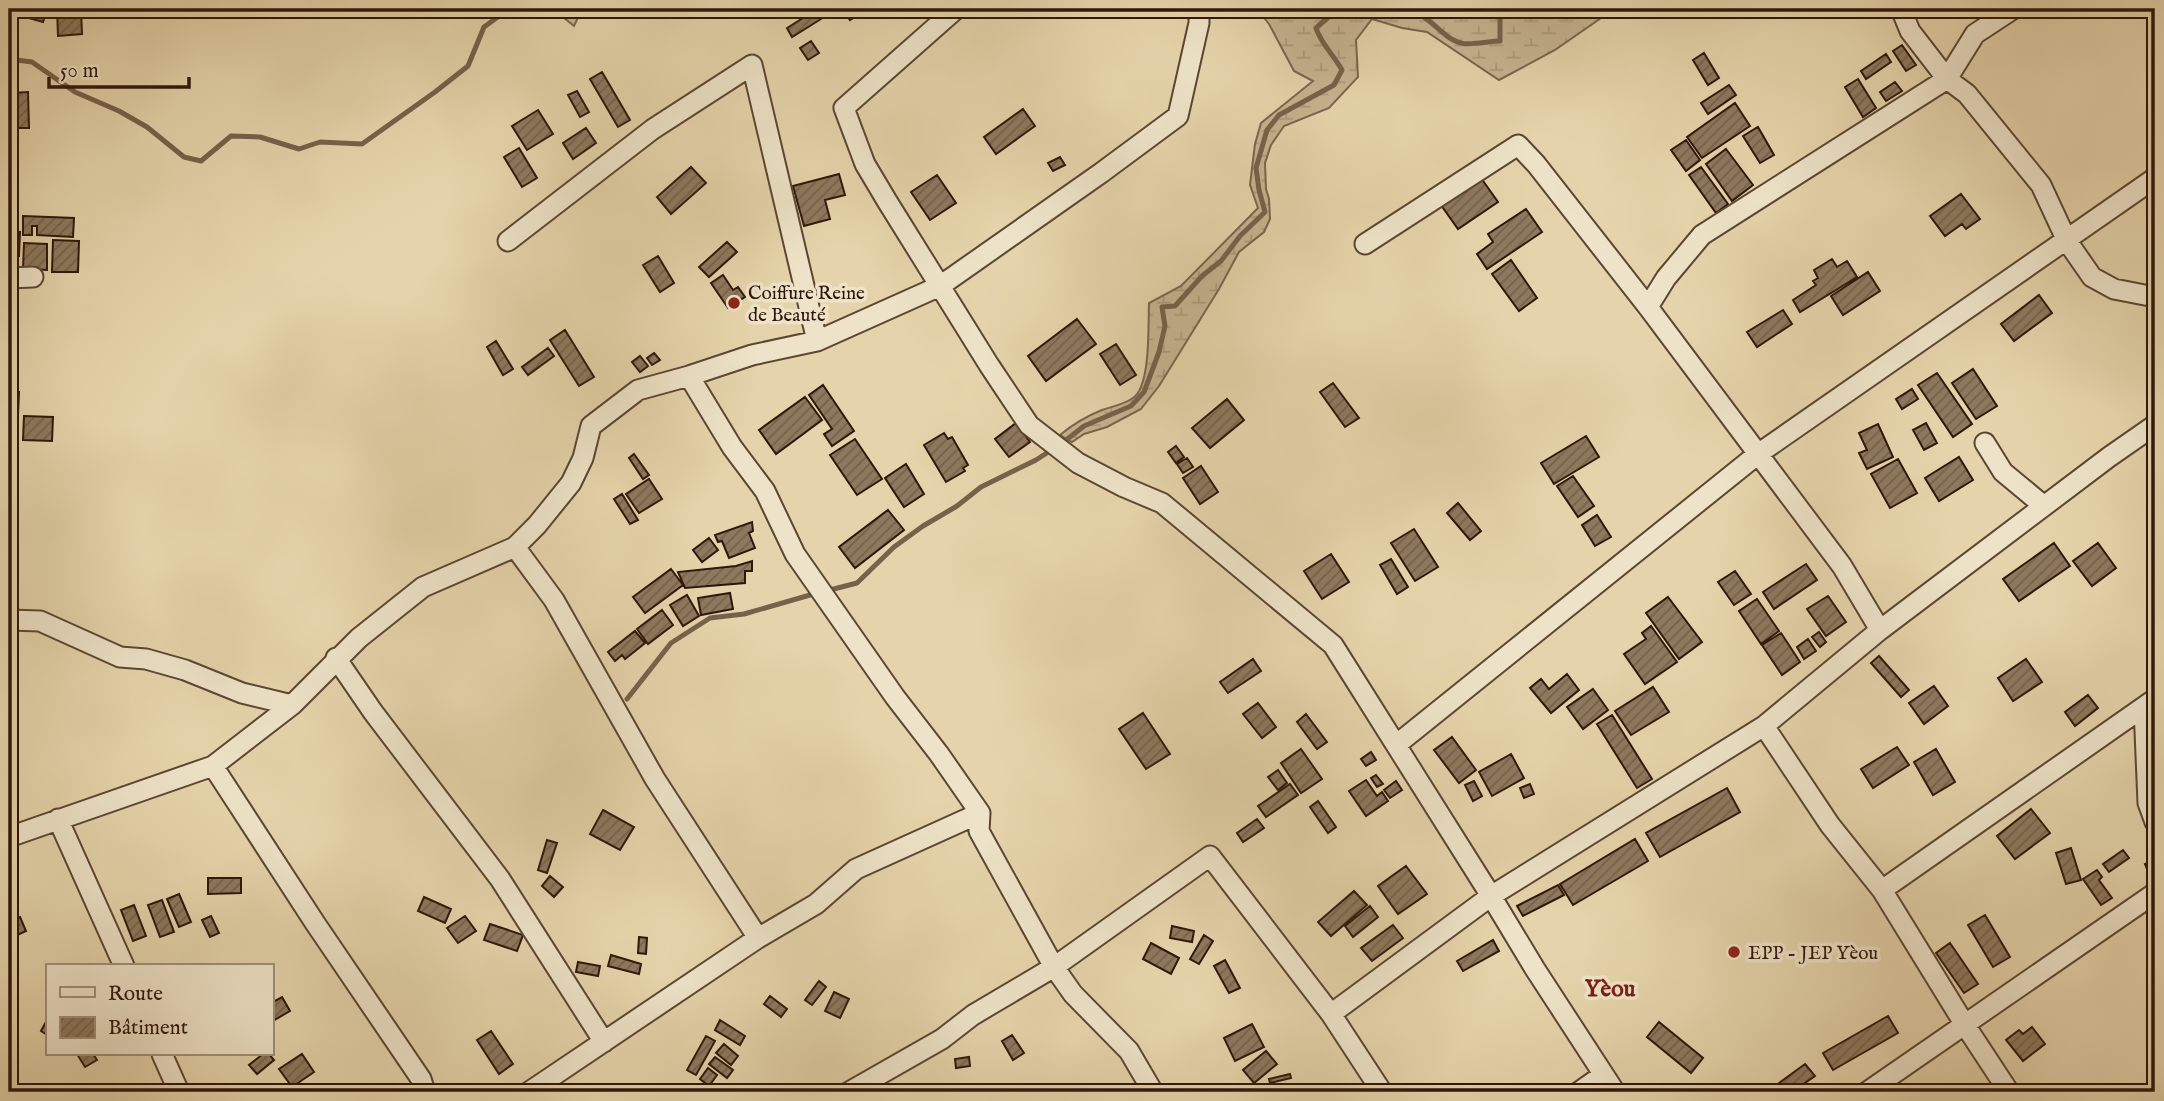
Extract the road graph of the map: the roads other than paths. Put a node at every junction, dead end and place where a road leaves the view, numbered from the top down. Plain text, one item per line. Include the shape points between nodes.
1 (956, 9) edge
2 (1199, 9) edge
3 (1901, 9) edge
4 (2013, 9) edge
5 (1947, 79) junction
6 (2155, 178) edge
7 (508, 241) dead end
8 (2067, 241) junction
9 (1366, 244) dead end
10 (33, 277) dead end
11 (9, 278) edge
12 (940, 286) junction
13 (2155, 297) edge
14 (1648, 307) junction
15 (817, 341) junction
16 (689, 376) junction
17 (2155, 425) edge
18 (1985, 443) dead end
19 (1758, 454) junction
20 (2044, 506) junction
21 (515, 547) junction
22 (9, 620) edge
23 (1880, 630) junction
24 (336, 659) junction
25 (2149, 703) edge
26 (292, 705) junction
27 (1764, 726) junction
28 (1396, 745) junction
29 (213, 766) junction
30 (980, 813) junction
31 (58, 819) junction
32 (2155, 822) edge
33 (9, 837) edge
34 (1882, 890) junction
35 (2155, 893) edge
36 (1491, 896) junction
37 (758, 938) junction
38 (123, 964) edge
39 (1054, 967) junction
40 (1331, 1014) junction
41 (1965, 1025) junction
42 (604, 1042) junction
43 (163, 1056) edge
44 (1603, 1075) junction
45 (172, 1089) edge
46 (425, 1092) edge
47 (529, 1092) edge
48 (849, 1092) edge
49 (1153, 1092) edge
50 (1382, 1092) edge
51 (1579, 1092) edge
52 (1615, 1092) edge
53 (1867, 1092) edge
54 (2009, 1092) edge

1 - 12 street via 844,108 865,164
2 - 12 street via 1178,116
3 - 5 street via 1910,31
4 - 5 street via 1975,34
5 - 8 street via 1967,94 2041,185
5 - 14 street via 1702,235
6 - 8 street
7 - 15 street via 653,128 752,65
8 - 13 street via 2091,277 2114,289
8 - 19 street
9 - 14 street via 1518,145
10 - 11 street
12 - 15 street
12 - 28 street via 1029,425 1077,463 1162,503 1333,645
14 - 19 street
15 - 16 street via 752,355
16 - 21 street via 638,390 591,426 571,483
16 - 30 street via 765,491 795,554
17 - 20 street
18 - 20 street via 2003,472
19 - 23 street via 1842,566
19 - 28 street
20 - 23 street
21 - 24 street via 424,587
21 - 37 street via 554,600 655,779
22 - 26 street via 40,621 120,657 146,659 242,693
23 - 27 street
24 - 26 street
24 - 42 street via 500,879
25 - 32 street via 2148,803
25 - 34 street
26 - 29 street
27 - 34 street via 1830,825
27 - 36 street
28 - 36 street
29 - 31 street
29 - 46 street via 421,1079
30 - 37 street via 856,869 816,904
30 - 39 street via 979,831
31 - 33 street
31 - 38 street
34 - 41 street
35 - 41 street
36 - 40 street
36 - 44 street
37 - 42 street
39 - 40 street via 1210,856
39 - 48 street
39 - 49 street via 1073,994 1129,1051
40 - 50 street
41 - 53 street
41 - 54 street
42 - 47 street
43 - 45 street
44 - 51 street
44 - 52 street

